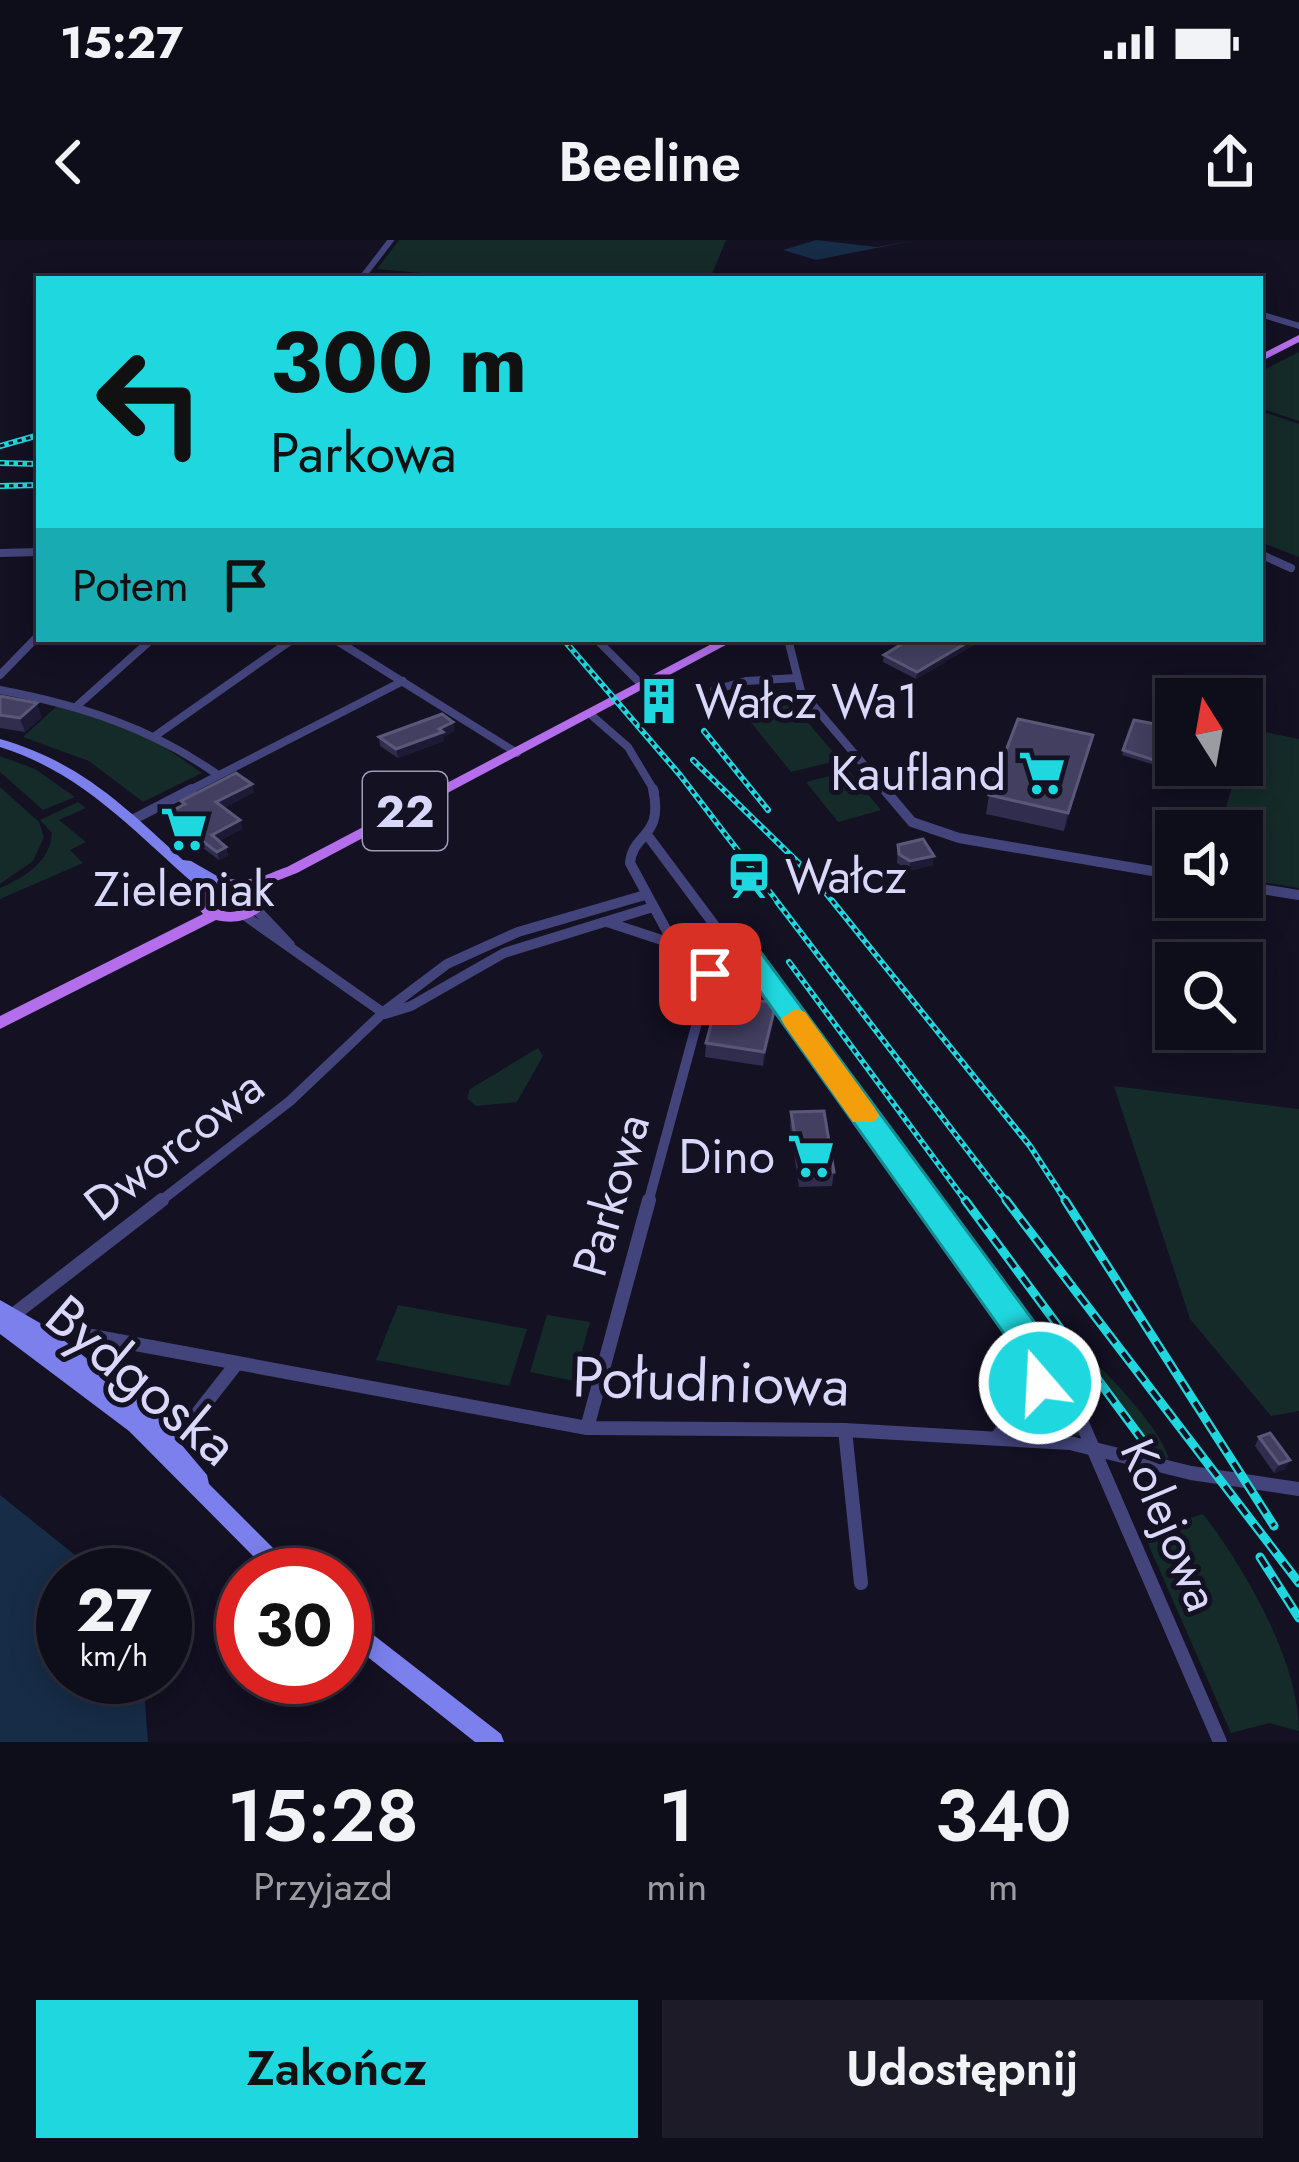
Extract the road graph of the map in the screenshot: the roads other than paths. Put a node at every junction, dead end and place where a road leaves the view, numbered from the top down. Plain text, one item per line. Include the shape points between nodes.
1 (391, 240) edge
2 (363, 276) edge
3 (1263, 315) edge
4 (1299, 326) edge
5 (1299, 338) edge
6 (1263, 357) edge
7 (36, 551) edge
8 (0, 553) edge
9 (1263, 555) edge
10 (1291, 568) dead end
11 (36, 638) edge
12 (149, 642) edge
13 (289, 642) edge
14 (339, 642) edge
15 (600, 642) edge
16 (713, 642) edge
17 (725, 642) edge
18 (779, 642) edge
19 (789, 642) edge
20 (792, 658) junction
21 (0, 675) edge
22 (796, 678) junction
23 (403, 681) junction
24 (648, 682) junction
25 (0, 689) edge
26 (714, 690) dead end
27 (78, 705) junction
28 (590, 713) junction
29 (155, 736) junction
30 (0, 743) edge
31 (517, 753) junction
32 (218, 775) junction
33 (134, 819) junction
34 (648, 836) junction
35 (1155, 871) edge
36 (1263, 889) edge
37 (645, 895) junction
38 (1299, 895) edge
39 (214, 900) junction
40 (254, 900) junction
41 (653, 907) junction
42 (607, 922) junction
43 (496, 940) junction
44 (676, 944) junction
45 (730, 946) junction
46 (711, 951) junction
47 (506, 953) junction
48 (708, 981) junction
49 (385, 1014) junction
50 (0, 1023) edge
51 (4, 1318) edge
52 (92, 1336) dead end
53 (237, 1364) junction
54 (1046, 1364) junction
55 (587, 1428) junction
56 (845, 1430) junction
57 (997, 1438) junction
58 (1096, 1447) junction
59 (170, 1450) junction
60 (1299, 1490) edge
61 (259, 1548) edge
62 (861, 1582) dead end
63 (372, 1647) edge
64 (493, 1742) edge
65 (1220, 1742) edge

1 - 2 street
3 - 4 street
5 - 6 main road
7 - 8 street
9 - 10 street
11 - 21 street
12 - 27 street
13 - 29 street
14 - 23 street
15 - 24 street
16 - 24 main road, 22
17 - 24 main road, 22
18 - 20 street
19 - 20 street
20 - 22 street
22 - 26 street
22 - 35 street via 903,813 928,830
23 - 31 street
23 - 32 street
24 - 28 main road, 22
25 - 27 street
27 - 29 street
28 - 31 main road, 22
28 - 34 street via 652,783 657,818
29 - 32 street
30 - 33 street via 80,777
31 - 40 main road, 22 via 292,870
32 - 33 street
33 - 39 street
34 - 37 street via 630,854
34 - 45 street, Kolejowa
36 - 38 street
37 - 41 street
37 - 43 street, Dworcowa
39 - 40 main road
39 - 40 main road
39 - 50 main road via 157,940
40 - 49 street via 290,948
41 - 42 street, Dworcowa
41 - 44 street
42 - 44 street
42 - 47 street, Dworcowa
43 - 47 street
43 - 49 street, Dworcowa via 424,978
44 - 46 street
44 - 48 street via 688,970
45 - 46 street
45 - 54 street, Kolejowa via 764,976
46 - 48 street, Parkowa
47 - 49 street, Dworcowa
48 - 55 street, Parkowa
49 - 51 street, Dworcowa via 287,1104
51 - 59 street, Bydgoska
52 - 53 street, Południowa
53 - 55 street, Południowa
53 - 59 street
54 - 57 street
54 - 58 street, Kolejowa
55 - 56 street, Południowa
56 - 57 street, Południowa
56 - 62 street
57 - 58 street, Południowa
58 - 60 street, Południowa
58 - 65 street, Kolejowa
59 - 61 street, Bydgoska
63 - 64 street

